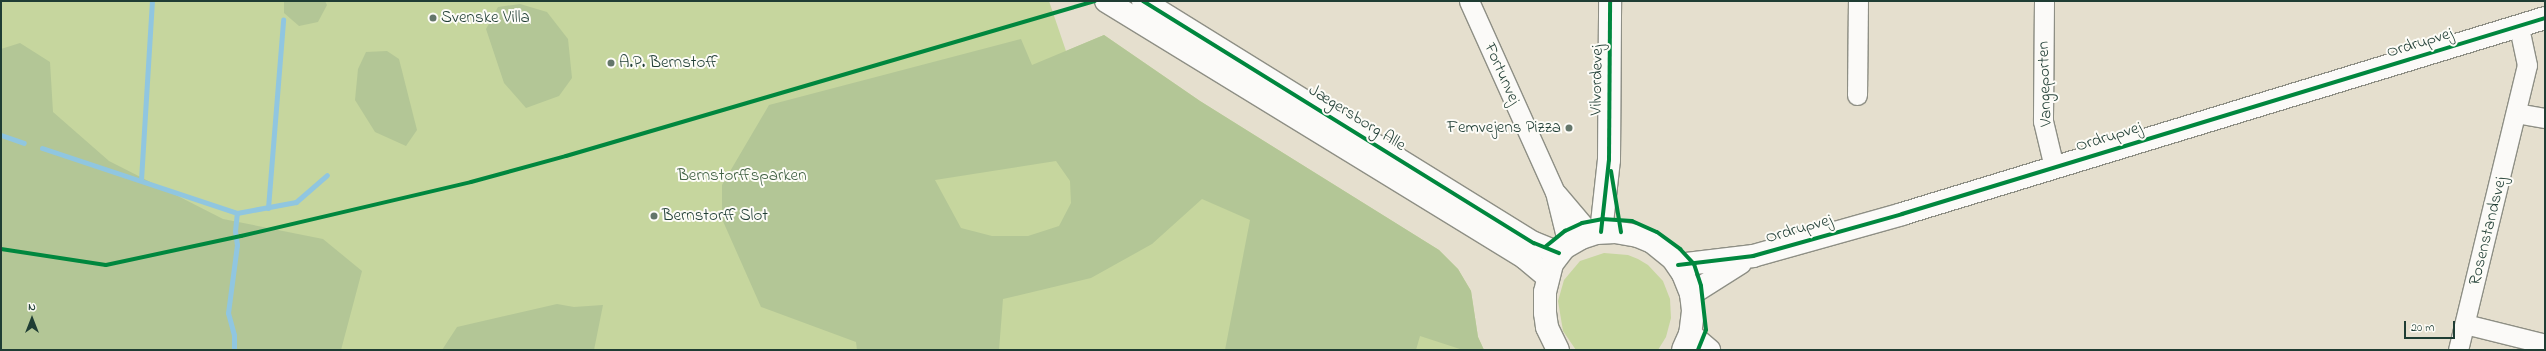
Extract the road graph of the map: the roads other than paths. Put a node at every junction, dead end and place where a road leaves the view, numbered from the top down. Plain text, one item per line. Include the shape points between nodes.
1 (1106, 1) edge
2 (1143, 1) edge
3 (1469, 1) edge
4 (1610, 1) edge
5 (1858, 1) edge
6 (2044, 1) edge
7 (2545, 18) edge
8 (2518, 27) junction
9 (1857, 95) dead end
10 (2516, 112) junction
11 (2545, 118) edge
12 (2054, 167) junction
13 (1555, 192) junction
14 (1604, 233) junction
15 (1564, 249) junction
16 (1753, 256) junction
17 (1678, 265) junction
18 (1548, 277) junction
19 (1691, 294) junction
20 (2465, 324) junction
21 (1687, 342) edge
22 (2545, 344) edge
23 (1558, 350) edge
24 (1709, 350) edge
25 (2458, 350) edge

1 - 18 street, Jægersborg Alle via 1525,258
2 - 15 street, Jægersborg Alle via 1534,243
3 - 13 street, Fortunvej
4 - 14 street, Vilvordevej via 1609,160
5 - 9 street
6 - 12 street, Vangeporten via 2043,121
7 - 8 street, Ordrupvej
8 - 10 street, Rosenstandsvej via 2527,65
8 - 12 street, Ordrupvej
10 - 11 street
10 - 20 street, Rosenstandsvej
12 - 16 street, Ordrupvej
13 - 14 street, Fortunvej
13 - 15 street, Fortunvej
14 - 15 street
14 - 17 street via 1652,242
15 - 18 street
16 - 17 street, Ordrupvej
16 - 19 street, Ordrupvej via 1708,281
17 - 19 street
18 - 23 street via 1544,300 1546,321
19 - 21 street via 1693,311
20 - 22 street
20 - 25 street, Rosenstandsvej
21 - 24 street

